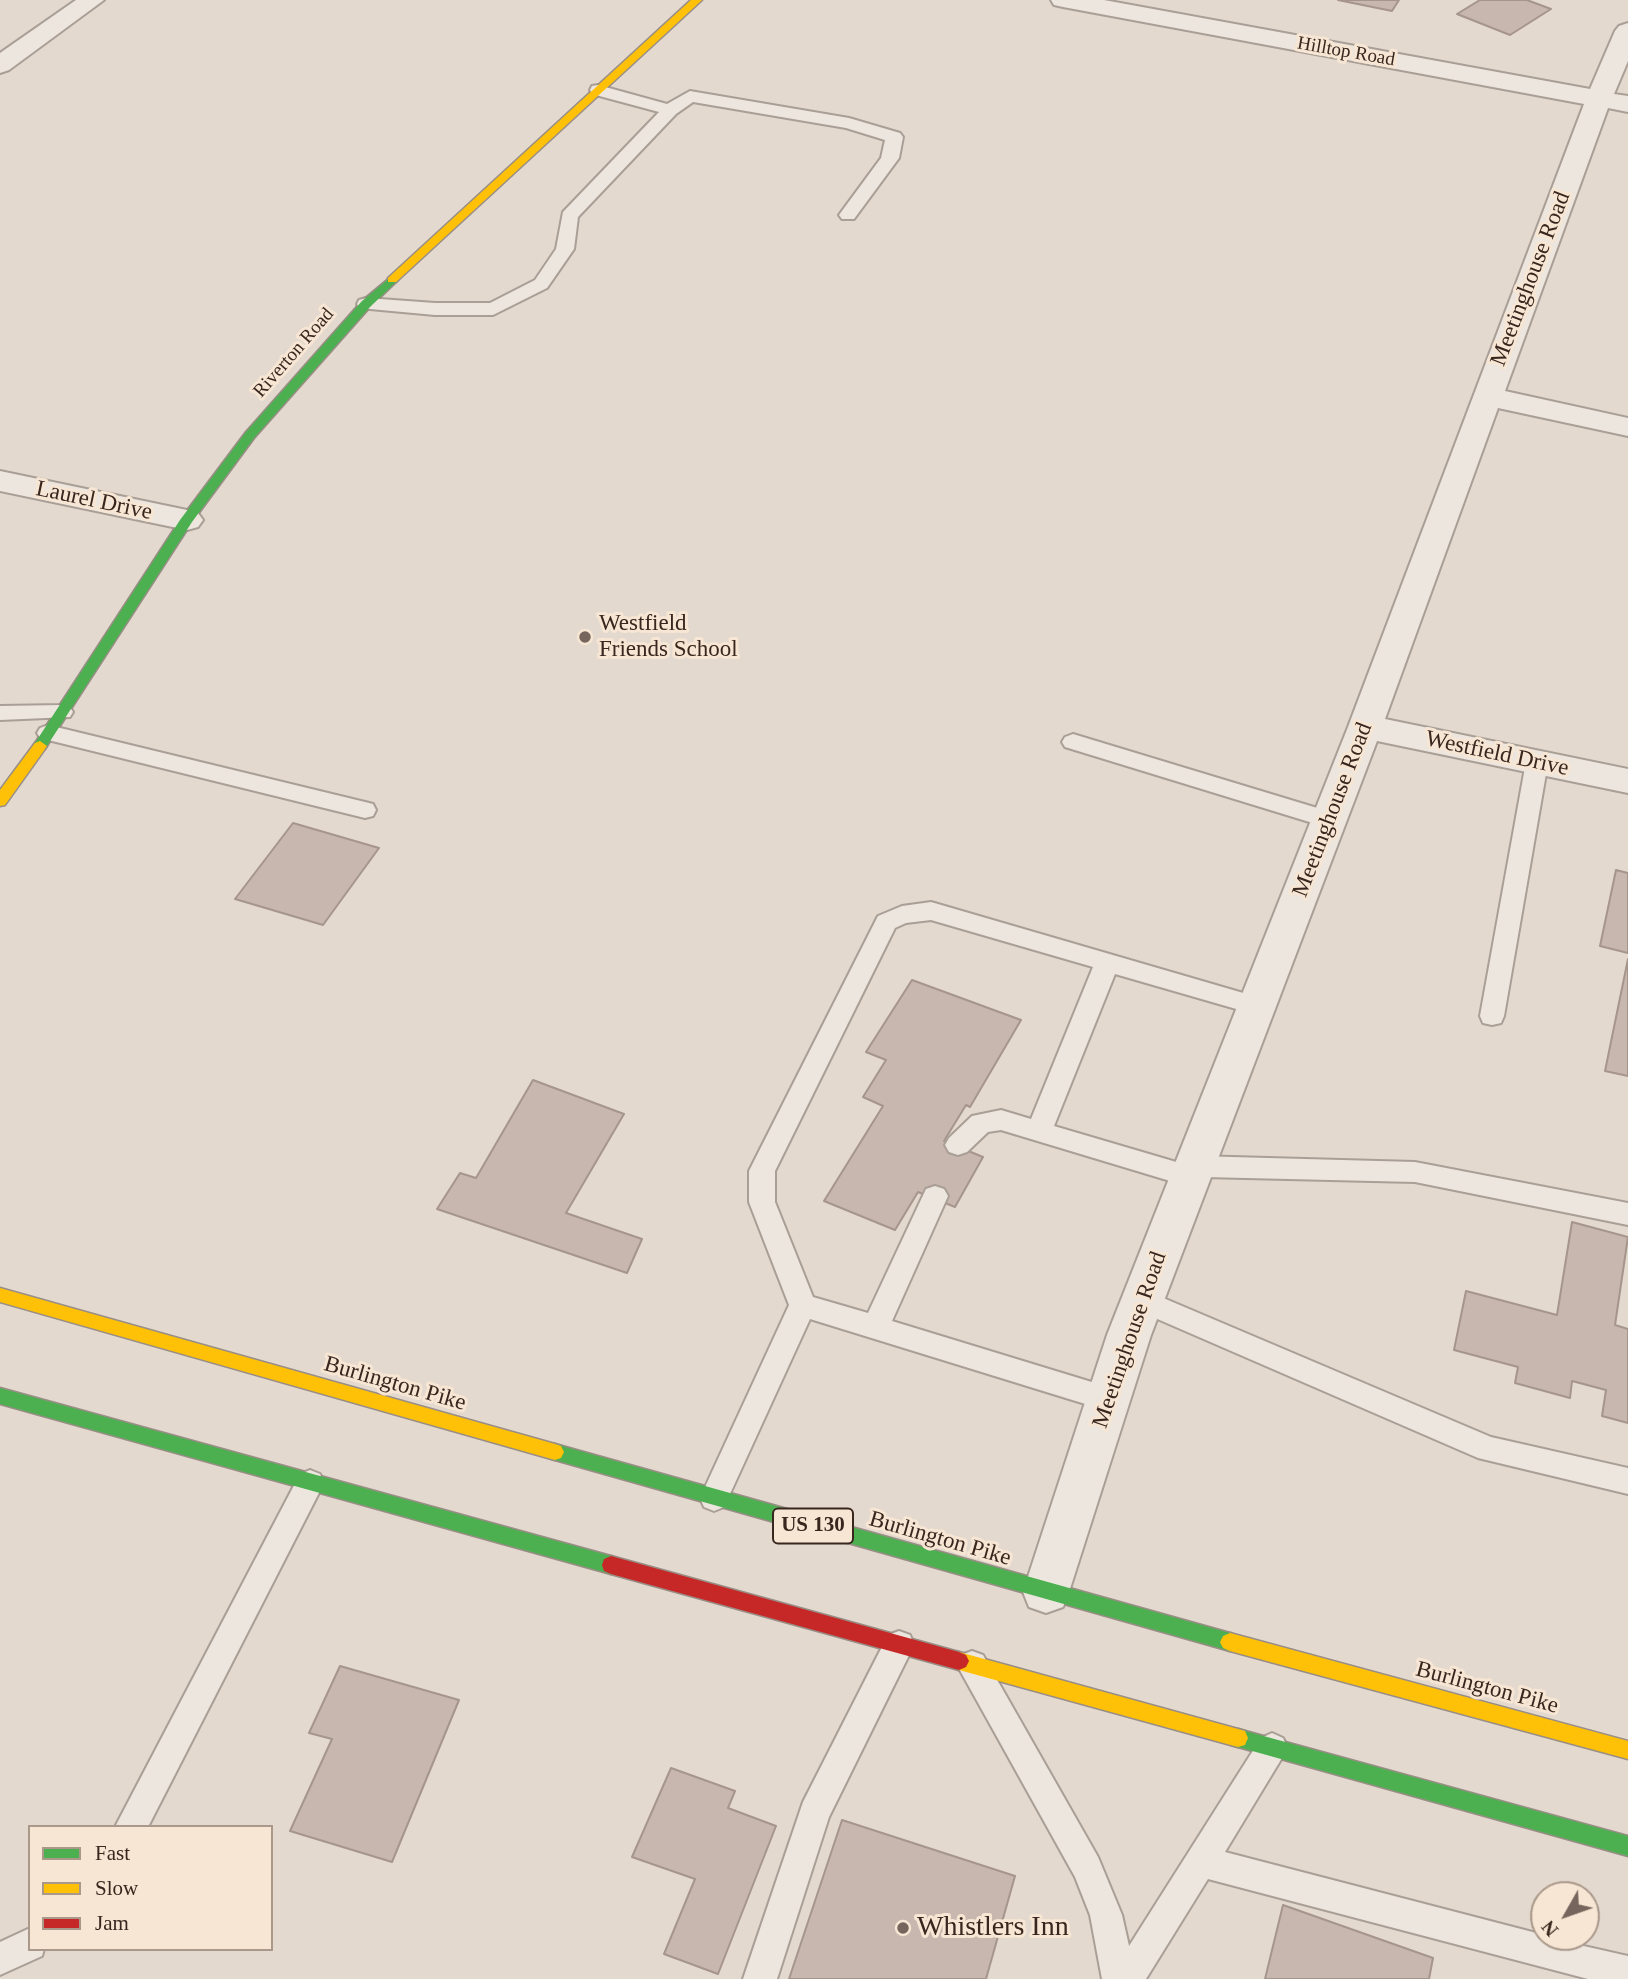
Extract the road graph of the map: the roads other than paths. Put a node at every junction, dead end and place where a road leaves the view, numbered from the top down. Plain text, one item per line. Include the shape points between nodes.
1 (92, 0) edge
2 (696, 0) edge
3 (1063, 0) edge
4 (1628, 31) edge
5 (0, 65) edge
6 (598, 90) junction
7 (1613, 101) edge
8 (670, 110) junction
9 (848, 215) dead end
10 (366, 303) junction
11 (1486, 396) junction
12 (1628, 427) edge
13 (0, 481) edge
14 (187, 520) junction
15 (62, 712) junction
16 (0, 713) edge
17 (1365, 727) junction
18 (44, 740) junction
19 (1073, 742) dead end
20 (13, 753) dead end
21 (1537, 762) junction
22 (1628, 781) edge
23 (0, 801) edge
24 (365, 810) dead end
25 (1329, 820) junction
26 (1107, 963) junction
27 (1257, 1006) junction
28 (1492, 1016) dead end
29 (1039, 1131) junction
30 (958, 1145) dead end
31 (1192, 1171) junction
32 (935, 1196) dead end
33 (1628, 1214) edge
34 (0, 1295) edge
35 (1142, 1300) junction
36 (803, 1305) junction
37 (875, 1327) junction
38 (0, 1396) edge
39 (1108, 1399) junction
40 (1628, 1481) edge
41 (310, 1483) junction
42 (714, 1498) junction
43 (1046, 1592) junction
44 (899, 1646) junction
45 (972, 1665) junction
46 (1272, 1748) junction
47 (1628, 1750) edge
48 (132, 1825) edge
49 (1628, 1846) edge
50 (1199, 1861) junction
51 (28, 1945) edge
52 (0, 1959) edge
53 (1628, 1973) edge
54 (760, 1979) edge
55 (1119, 1979) edge
56 (1127, 1979) edge

1 - 5 street
2 - 6 main road, Riverton Road
3 - 7 street, Hilltop Road
4 - 7 street, Meetinghouse Road
6 - 8 lane
6 - 10 main road, Riverton Road
7 - 11 street, Meetinghouse Road
8 - 9 lane via 690,96 849,123 894,137 890,158
8 - 10 lane via 569,216 565,249 541,284 493,309
10 - 14 main road, Riverton Road via 250,435
11 - 12 street
11 - 17 street, Meetinghouse Road
13 - 14 street, Laurel Drive
14 - 15 main road, Riverton Road
15 - 16 lane
15 - 18 main road, Riverton Road
17 - 21 street, Westfield Drive
17 - 25 street, Meetinghouse Road
18 - 20 main road
18 - 23 main road, Riverton Road
18 - 24 lane
19 - 25 lane
21 - 22 street, Westfield Drive
21 - 28 lane
25 - 27 street, Meetinghouse Road
26 - 27 lane
26 - 29 lane
26 - 36 lane via 930,912 886,922 762,1171 762,1202
27 - 31 street, Meetinghouse Road
29 - 30 lane via 1002,1120 981,1123
29 - 31 lane
31 - 33 lane via 1415,1172
31 - 35 street, Meetinghouse Road
32 - 37 lane
34 - 42 main road, Burlington Pike / US 130
35 - 39 street, Meetinghouse Road
35 - 40 lane via 1488,1449
36 - 37 lane
36 - 42 lane
37 - 39 lane
38 - 41 main road
39 - 43 street, Meetinghouse Road
41 - 44 main road
41 - 48 lane
42 - 43 main road, Burlington Pike / US 130
43 - 47 main road, Burlington Pike / US 130
44 - 45 main road
44 - 54 lane via 814,1813
45 - 46 main road
45 - 55 lane via 1087,1868 1106,1916
46 - 49 main road
46 - 50 lane
50 - 53 lane
50 - 56 lane
51 - 52 lane

